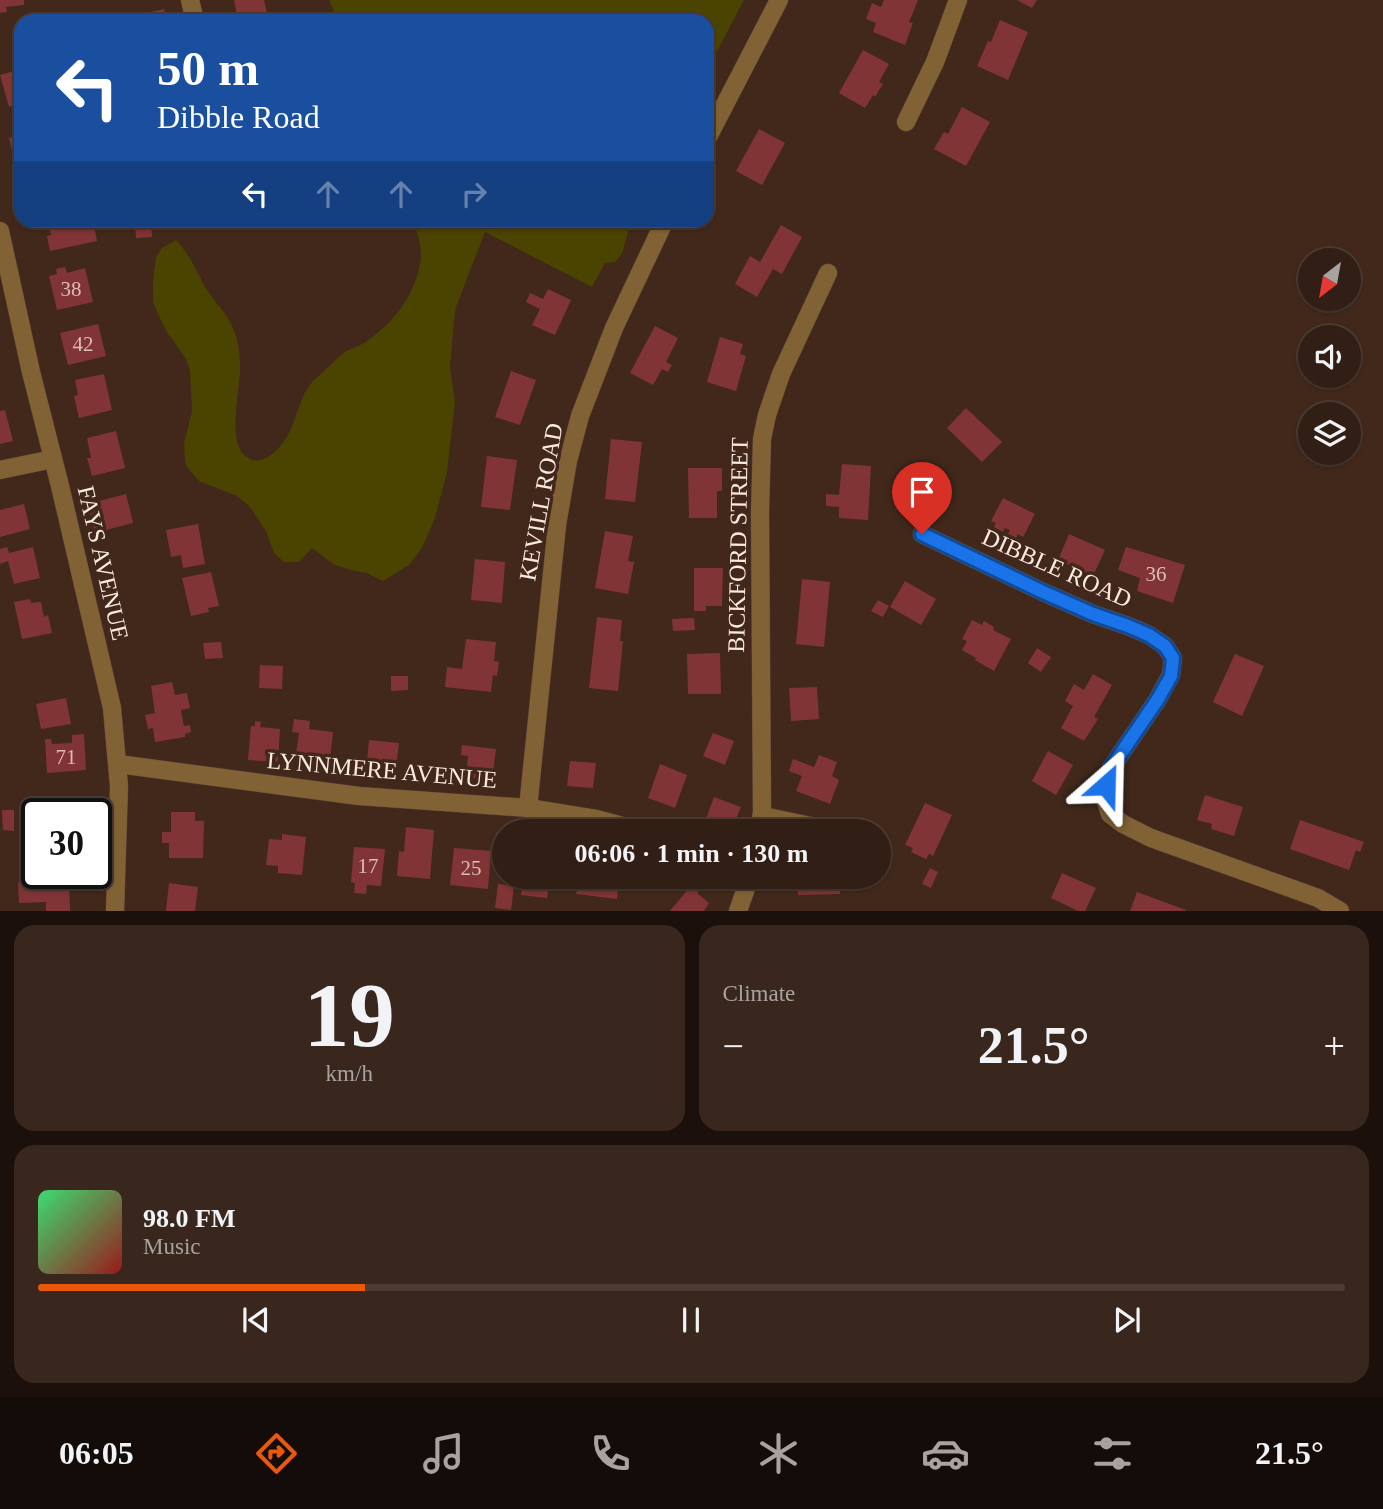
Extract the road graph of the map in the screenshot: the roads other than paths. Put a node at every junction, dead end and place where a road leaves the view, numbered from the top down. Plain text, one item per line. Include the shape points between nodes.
1 (779, 0) edge
2 (958, 0) edge
3 (906, 122) dead end
4 (714, 125) edge
5 (661, 228) edge
6 (0, 231) edge
7 (828, 273) dead end
8 (53, 459) junction
9 (0, 470) edge
10 (922, 534) dead end
11 (118, 764) junction
12 (528, 808) junction
13 (762, 812) junction
14 (596, 819) edge
15 (761, 819) edge
16 (795, 819) edge
17 (746, 889) edge
18 (116, 911) edge
19 (738, 911) edge
20 (1340, 911) edge

1 - 4 street
2 - 3 street
5 - 12 street, KEVILL ROAD via 614,328 568,461 557,525
6 - 8 street, FAYS AVENUE
7 - 13 street, BICKFORD STREET via 781,374 762,439
8 - 9 street
8 - 11 street, FAYS AVENUE via 112,708
10 - 20 street, DIBBLE ROAD via 1165,646 1173,658 1171,676 1111,768 1106,785 1110,814 1151,838 1318,898
11 - 12 street, LYNNMERE AVENUE via 359,796
11 - 18 street, FAYS AVENUE
12 - 14 street, LYNNMERE AVENUE
13 - 15 street, BICKFORD STREET
13 - 16 lane
17 - 19 street

